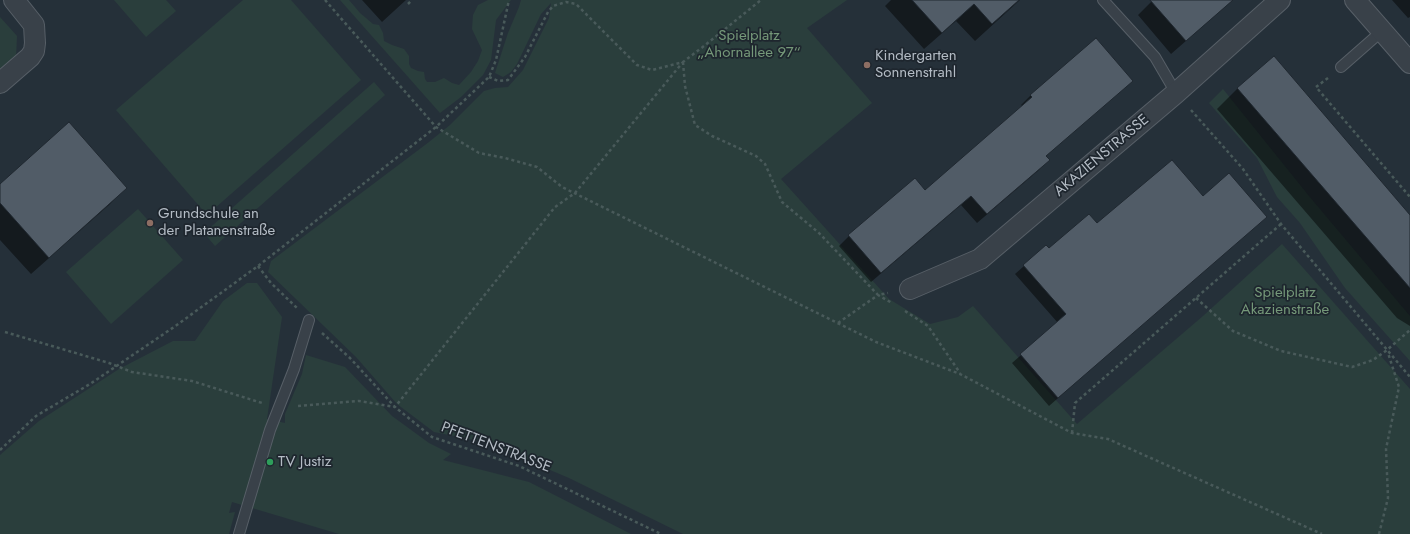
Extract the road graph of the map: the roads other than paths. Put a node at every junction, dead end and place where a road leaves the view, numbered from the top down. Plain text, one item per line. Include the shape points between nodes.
1 (14, 0) edge
2 (1103, 0) edge
3 (1280, 0) edge
4 (1355, 0) edge
5 (1382, 31) junction
6 (1410, 63) edge
7 (1341, 67) road end
8 (0, 83) edge
9 (1176, 93) junction
10 (910, 289) dead end
11 (309, 320) road end
12 (239, 534) edge

1 - 8 street via 34,25 34,51
2 - 9 lane via 1154,57
3 - 9 street, AKAZIENSTRASSE
4 - 5 street
5 - 6 street
5 - 7 lane
9 - 10 street, AKAZIENSTRASSE via 980,259
11 - 12 lane via 294,369 270,430

